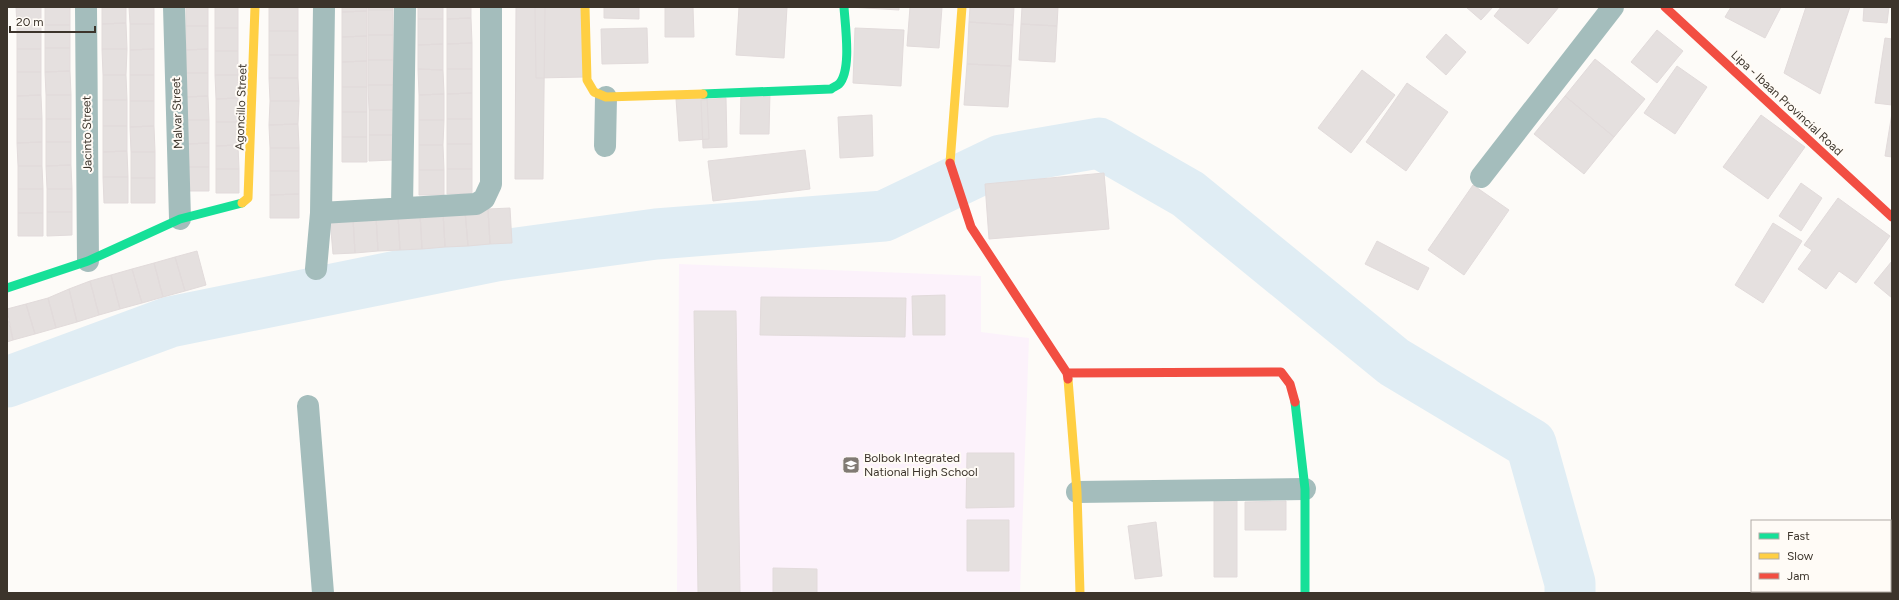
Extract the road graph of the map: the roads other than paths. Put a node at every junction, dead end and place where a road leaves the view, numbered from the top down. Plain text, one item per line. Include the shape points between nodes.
1 (86, 7) edge
2 (174, 7) edge
3 (255, 7) edge
4 (324, 7) edge
5 (405, 7) edge
6 (492, 7) edge
7 (585, 7) edge
8 (844, 7) edge
9 (962, 7) edge
10 (1613, 7) edge
11 (1665, 7) edge
12 (606, 97) junction
13 (604, 146) dead end
14 (1481, 177) dead end
15 (402, 208) junction
16 (321, 213) junction
17 (1892, 217) edge
18 (180, 218) junction
19 (88, 261) junction
20 (316, 269) dead end
21 (7, 288) edge
22 (1067, 373) junction
23 (308, 406) dead end
24 (1305, 489) junction
25 (1077, 492) junction
26 (322, 593) edge
27 (1080, 593) edge
28 (1305, 593) edge

1 - 19 street, Jacinto Street
2 - 18 street, Malvar Street
3 - 18 street, Agoncillo Street via 248,198 241,204
4 - 16 street
5 - 15 street
6 - 15 street via 489,192 476,204
7 - 12 street via 587,80 595,94
8 - 12 street via 844,75 839,84 831,89
9 - 22 street via 950,164 971,228
10 - 14 street
11 - 17 street, Lipa - Ibaan Provincial Road
12 - 13 street
15 - 16 street
16 - 20 street
18 - 19 street
19 - 21 street
22 - 24 street via 1281,372 1290,384 1296,409
22 - 25 street
23 - 26 street
24 - 25 street
24 - 28 street
25 - 27 street

